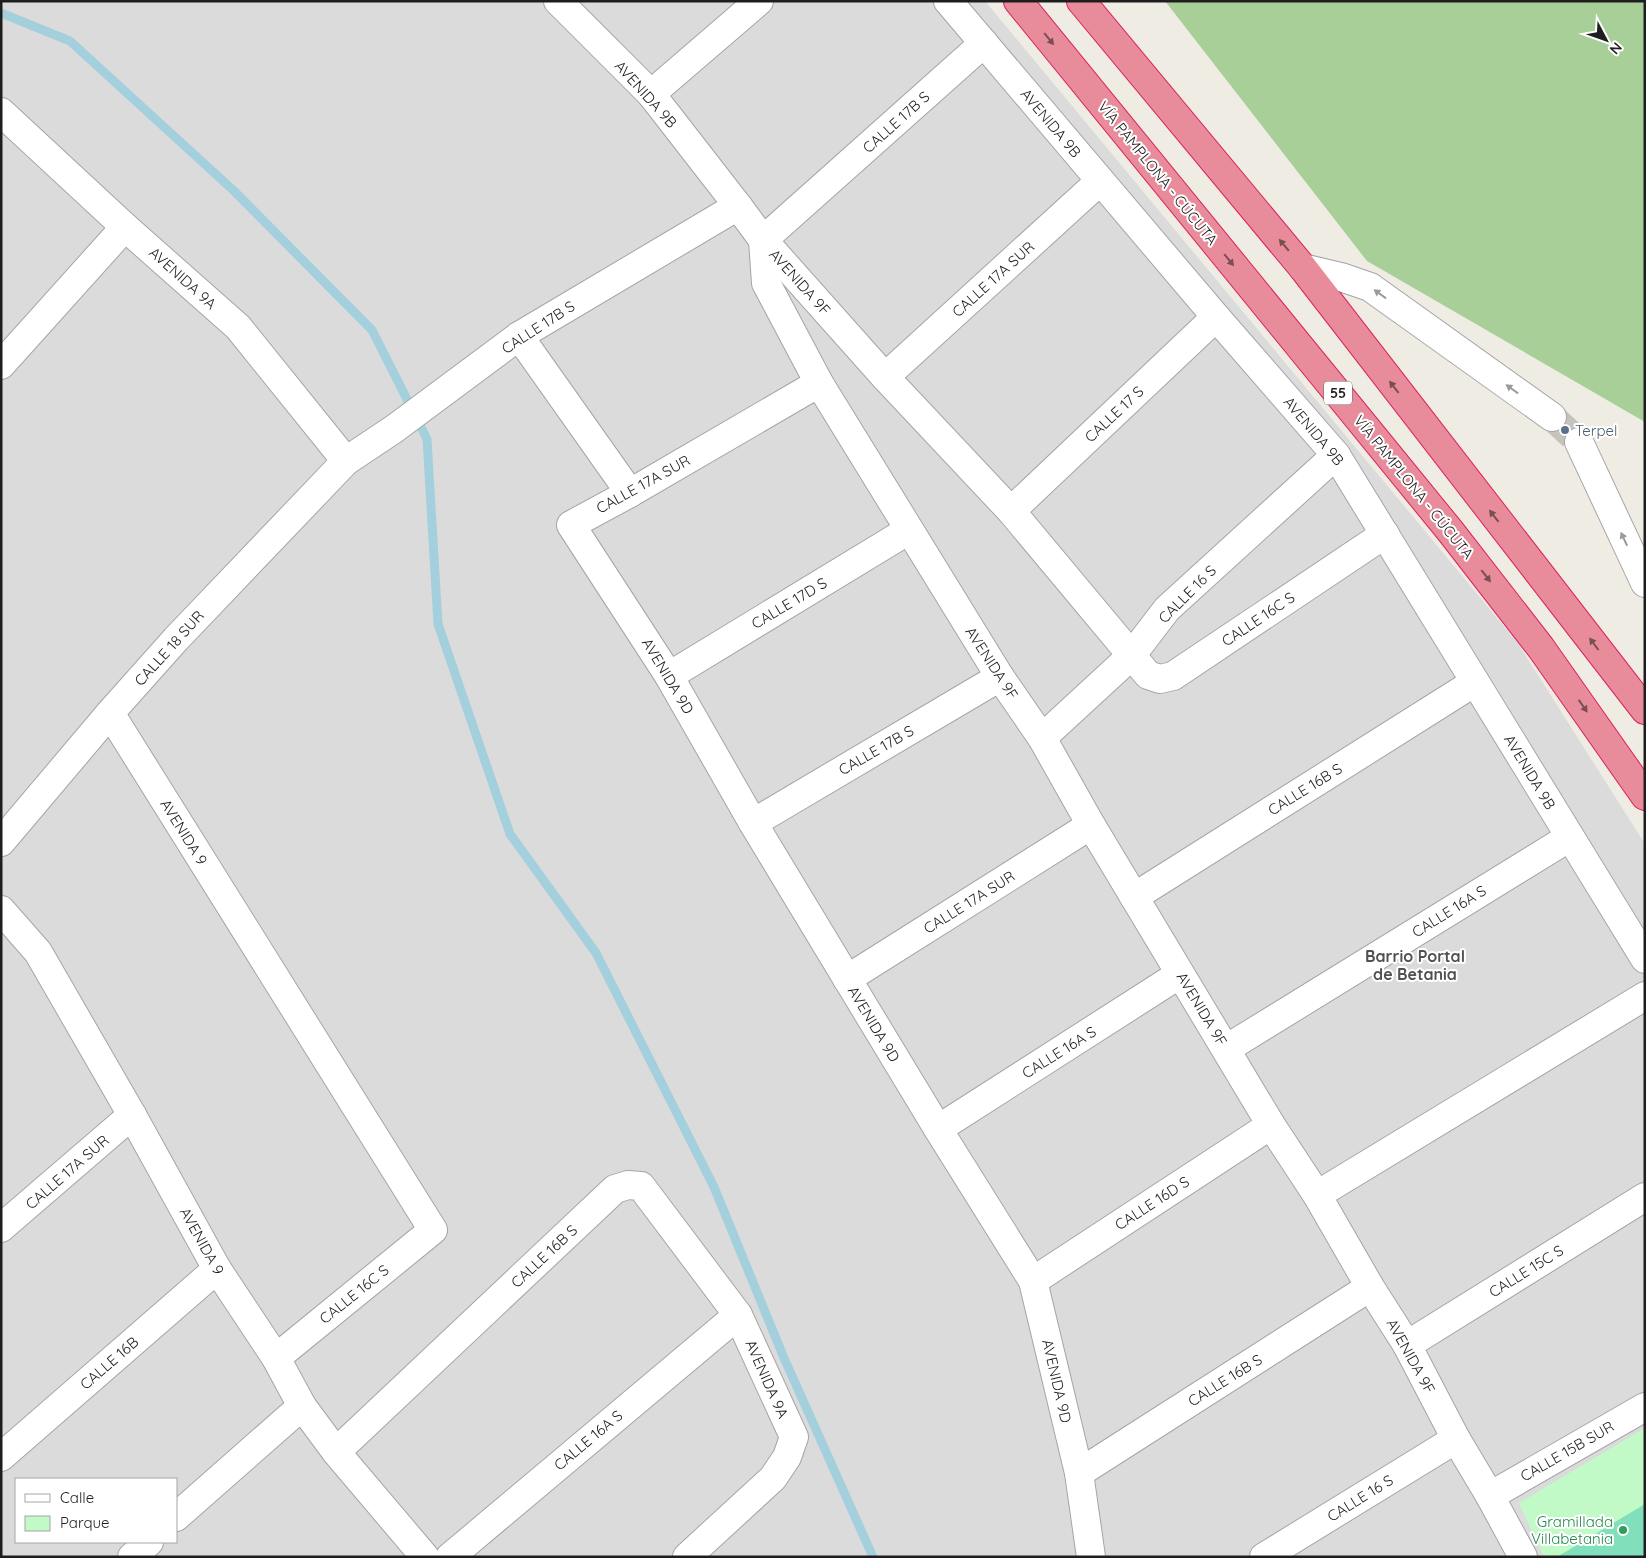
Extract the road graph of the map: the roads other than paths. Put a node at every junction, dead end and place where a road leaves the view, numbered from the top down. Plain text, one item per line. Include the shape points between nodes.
1 (558, 1) edge
2 (759, 1) edge
3 (948, 1) edge
4 (1018, 1) edge
5 (1081, 1) edge
6 (984, 43) junction
7 (651, 94) junction
8 (1, 112) edge
9 (1100, 181) junction
10 (738, 206) junction
11 (125, 227) junction
12 (763, 240) junction
13 (1303, 268) junction
14 (1216, 318) junction
15 (520, 336) junction
16 (1, 365) edge
17 (885, 377) junction
18 (819, 383) junction
19 (1552, 417) tunnel mouth
20 (1579, 442) tunnel mouth
21 (1336, 455) junction
22 (346, 461) junction
23 (630, 493) junction
24 (1012, 511) junction
25 (571, 525) joint
26 (909, 530) junction
27 (1385, 534) junction
28 (1645, 583) edge
29 (1131, 656) junction
30 (669, 676) junction
31 (1000, 677) junction
32 (1475, 682) junction
33 (1645, 710) edge
34 (110, 713) junction
35 (1042, 738) junction
36 (1645, 796) edge
37 (753, 823) junction
38 (1091, 824) junction
39 (1570, 837) junction
40 (1, 842) edge
41 (1134, 897) junction
42 (1, 910) edge
43 (1645, 959) edge
44 (1180, 974) junction
45 (847, 979) junction
46 (1645, 996) edge
47 (1226, 1049) junction
48 (132, 1115) junction
49 (1271, 1125) junction
50 (938, 1129) junction
51 (1317, 1195) junction
52 (1645, 1197) edge
53 (1, 1228) edge
54 (433, 1230) joint
55 (217, 1269) junction
56 (1033, 1281) junction
57 (1370, 1287) junction
58 (732, 1319) junction
59 (1407, 1345) junction
60 (276, 1358) junction
61 (302, 1406) junction
62 (1645, 1407) edge
63 (1456, 1439) junction
64 (336, 1452) junction
65 (1, 1457) edge
66 (1078, 1472) junction
67 (1490, 1496) junction
68 (178, 1516) edge
69 (148, 1543) edge
70 (132, 1557) edge
71 (425, 1557) edge
72 (450, 1557) edge
73 (687, 1557) edge
74 (1091, 1557) edge
75 (1264, 1557) edge
76 (1523, 1557) edge

1 - 7 street, AVENIDA 9B
2 - 7 street
3 - 6 street, AVENIDA 9B
4 -> 36 highway, VÍA PAMPLONA - CÚCUTA / 55 via 1451,532 1542,648
13 -> 5 highway
6 - 9 street, AVENIDA 9B
6 - 12 street, CALLE 17B S
7 - 10 street, AVENIDA 9B
8 - 11 street, AVENIDA 9A
9 - 14 street, AVENIDA 9B
9 - 17 street, CALLE 17A SUR
10 - 12 street, AVENIDA 9B
10 - 15 street, CALLE 17B S
11 - 16 street
11 - 22 street, AVENIDA 9A via 238,327
12 - 17 street, AVENIDA 9F
12 - 18 street, AVENIDA 9F via 766,284
19 -> 13 street via 1370,288
33 -> 13 highway
14 - 21 street, AVENIDA 9B
14 - 24 street, CALLE 17 S
15 - 22 street, CALLE 17B S
15 - 23 street
17 - 24 street, AVENIDA 9F
18 - 23 street, CALLE 17A SUR
18 - 26 street, AVENIDA 9F
28 -> 20 street
21 - 27 street, AVENIDA 9B
21 - 29 street, CALLE 16 S via 1167,609
22 - 34 street, CALLE 18 SUR
23 - 25 street, CALLE 17A SUR
24 - 29 street, AVENIDA 9F
25 - 30 street, AVENIDA 9D
26 - 30 street, CALLE 17D S
26 - 31 street, AVENIDA 9F
27 - 29 street, CALLE 16C S via 1173,676 1160,679 1148,675
27 - 32 street, AVENIDA 9B
29 - 35 street, CALLE 16 S
30 - 37 street, AVENIDA 9D
31 - 35 street, AVENIDA 9F
31 - 37 street, CALLE 17B S
32 - 39 street, AVENIDA 9B
32 - 41 street, CALLE 16B S
34 - 40 street, CALLE 18 SUR
34 - 54 street, AVENIDA 9
35 - 38 street, AVENIDA 9F
37 - 45 street, AVENIDA 9D
38 - 41 street, AVENIDA 9F
38 - 45 street, CALLE 17A SUR
39 - 43 street, AVENIDA 9B
39 - 47 street, CALLE 16A S
41 - 44 street, AVENIDA 9F
42 - 48 street, AVENIDA 9 via 38,952
44 - 47 street, AVENIDA 9F
44 - 50 street, CALLE 16A S
45 - 50 street, AVENIDA 9D
46 - 51 street
47 - 49 street, AVENIDA 9F
48 - 53 street, CALLE 17A SUR
48 - 55 street, AVENIDA 9
49 - 51 street, AVENIDA 9F
49 - 56 street, CALLE 16D S
50 - 56 street, AVENIDA 9D
51 - 57 street, AVENIDA 9F
52 - 59 street, CALLE 15C S
54 - 60 street, CALLE 16C S
55 - 60 street, AVENIDA 9
55 - 65 street, CALLE 16B
56 - 66 street, AVENIDA 9D
57 - 59 street, AVENIDA 9F
57 - 66 street, CALLE 16B S
58 - 64 street, CALLE 16B S via 640,1186 616,1189
58 - 72 street, CALLE 16A S
58 - 73 street, AVENIDA 9A via 794,1437 774,1478
59 - 63 street, AVENIDA 9F
60 - 61 street, AVENIDA 9
61 - 64 street, AVENIDA 9
61 - 68 street
62 - 67 street, CALLE 15B SUR
63 - 67 street, AVENIDA 9F
63 - 75 street, CALLE 16 S
64 - 71 street, AVENIDA 9
66 - 74 street, AVENIDA 9D
67 - 76 street, AVENIDA 9F
69 - 70 street

